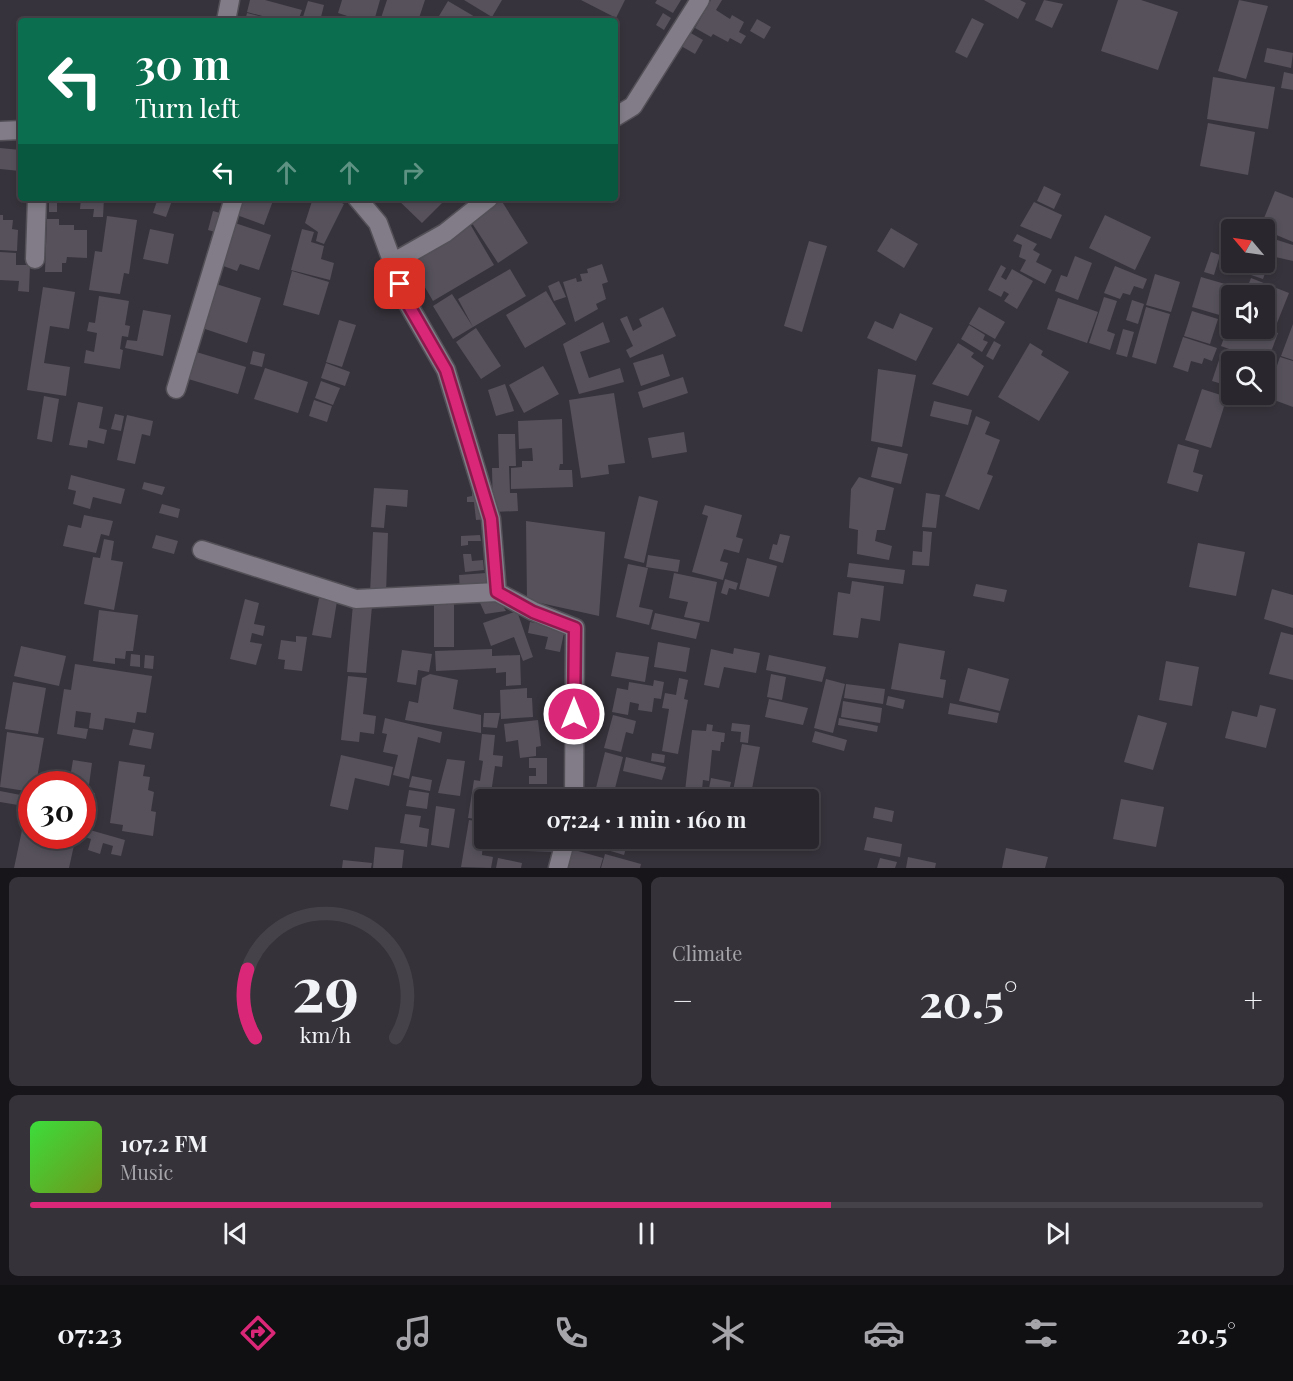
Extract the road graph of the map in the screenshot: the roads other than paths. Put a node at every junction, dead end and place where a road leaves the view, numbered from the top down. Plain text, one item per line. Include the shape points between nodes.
1 (230, 0) edge
2 (699, 0) edge
3 (227, 18) edge
4 (618, 115) edge
5 (18, 130) edge
6 (0, 131) edge
7 (37, 201) edge
8 (233, 201) edge
9 (360, 201) edge
10 (485, 201) edge
11 (35, 259) dead end
12 (392, 263) junction
13 (176, 389) dead end
14 (202, 550) dead end
15 (497, 592) junction
16 (574, 789) edge
17 (563, 849) edge
18 (558, 868) edge

1 - 3 street
2 - 4 street via 633,106
5 - 6 street
7 - 11 street
8 - 13 street
9 - 12 street via 378,223
10 - 12 street via 445,233
12 - 15 street via 408,304 446,370 491,519
14 - 15 street via 356,599
15 - 16 street via 533,612 575,628
17 - 18 street

